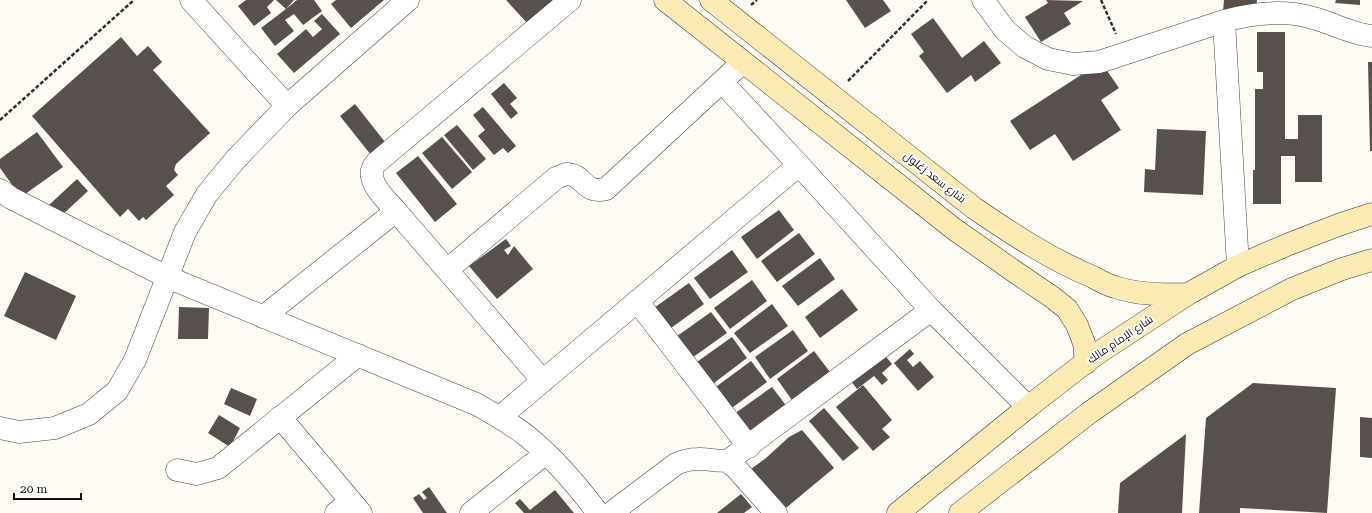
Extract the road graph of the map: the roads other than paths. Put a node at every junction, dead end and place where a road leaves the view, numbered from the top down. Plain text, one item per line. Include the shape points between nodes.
1 (191, 0) edge
2 (408, 0) edge
3 (570, 0) edge
4 (665, 0) edge
5 (710, 0) edge
6 (984, 0) edge
7 (1224, 21) junction
8 (1372, 36) edge
9 (743, 62) junction
10 (722, 82) junction
11 (287, 106) junction
12 (799, 165) junction
13 (0, 190) edge
14 (396, 211) junction
15 (1372, 214) edge
16 (1372, 260) edge
17 (1238, 266) junction
18 (447, 270) junction
19 (167, 277) junction
20 (1188, 294) junction
21 (637, 301) junction
22 (931, 310) junction
23 (264, 317) junction
24 (358, 355) junction
25 (1086, 363) junction
26 (543, 381) junction
27 (1028, 407) junction
28 (280, 417) junction
29 (500, 417) junction
30 (0, 428) edge
31 (749, 447) junction
32 (546, 452) junction
33 (729, 460) junction
34 (177, 470) dead end
35 (349, 509) edge
36 (471, 513) edge
37 (598, 513) edge
38 (611, 513) edge
39 (776, 513) edge
40 (898, 513) edge
41 (960, 513) edge

1 - 11 street
2 - 11 street
3 - 14 street via 373,167 372,180
4 - 9 street
5 - 20 street, شارع سعد زغلول via 974,208 1007,231 1078,271 1115,287 1163,295
6 - 7 street via 1005,30 1025,47 1048,59 1073,64 1099,62
7 - 8 street via 1264,13 1285,13 1313,18
7 - 17 street
9 - 10 street
9 - 25 street via 954,229 1067,309 1078,325 1084,343
10 - 12 street
10 - 18 street via 606,189 590,189 577,177 566,174 556,178
11 - 19 street via 235,160 207,194 185,232
12 - 21 street
12 - 22 street
13 - 19 street via 11,198
14 - 18 street
14 - 23 street
15 - 17 street, شارع الإمام مالك via 1288,244
16 - 41 street via 1292,289 1187,344 1089,413
17 - 20 street, شارع الإمام مالك
18 - 26 street
19 - 23 street
19 - 30 street via 135,360 117,391 89,414 55,428 19,432
20 - 25 street, شارع الإمام مالك
21 - 26 street
21 - 31 street
22 - 27 street
22 - 31 street
23 - 24 street
24 - 28 street
24 - 29 street via 476,404
25 - 27 street, شارع الإمام مالك
26 - 29 street
27 - 40 street, شارع الإمام مالك
28 - 34 street via 218,468 197,474
28 - 35 street
29 - 32 street
31 - 33 street
32 - 36 street
32 - 37 street
33 - 38 street via 721,462 698,458 676,464
33 - 39 street

